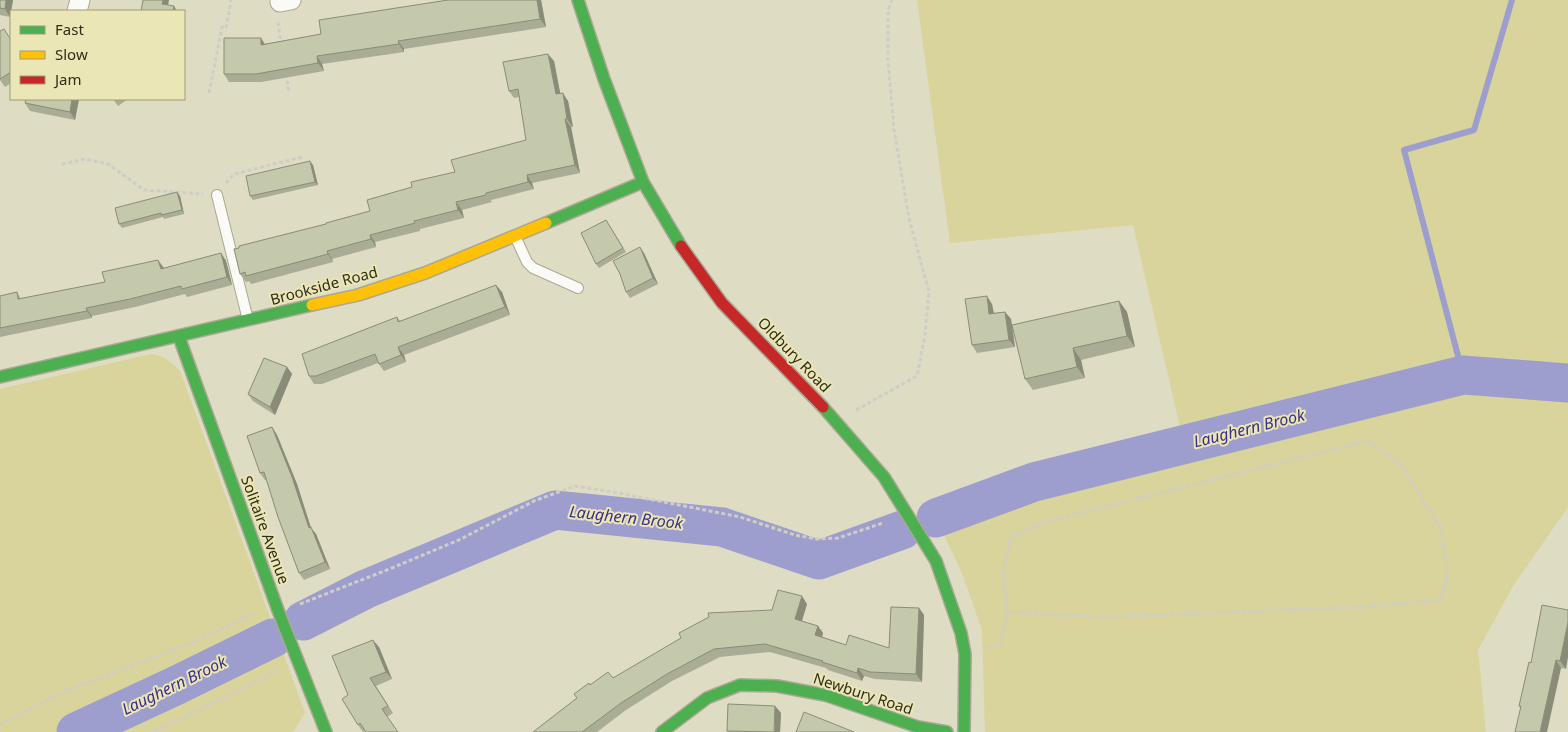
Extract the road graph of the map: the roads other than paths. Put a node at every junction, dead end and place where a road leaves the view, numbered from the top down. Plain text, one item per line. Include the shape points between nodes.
1 (578, 0) edge
2 (643, 182) junction
3 (216, 195) road end
4 (515, 235) junction
5 (578, 288) dead end
6 (248, 321) junction
7 (179, 337) junction
8 (0, 377) edge
9 (322, 730) edge
10 (662, 732) edge
11 (947, 732) edge
12 (964, 732) edge

1 - 2 street, Oldbury Road
2 - 4 street, Brookside Road
2 - 12 street, Oldbury Road via 686,255 722,303 836,421 884,477 936,561 965,654
3 - 6 lane
4 - 5 lane via 533,268
4 - 6 street, Brookside Road via 425,273 358,295
6 - 7 street, Brookside Road
7 - 8 street, Brookside Road
7 - 9 street, Solitaire Avenue
10 - 11 street, Newbury Road via 708,698 740,686 777,686 825,695 918,727

